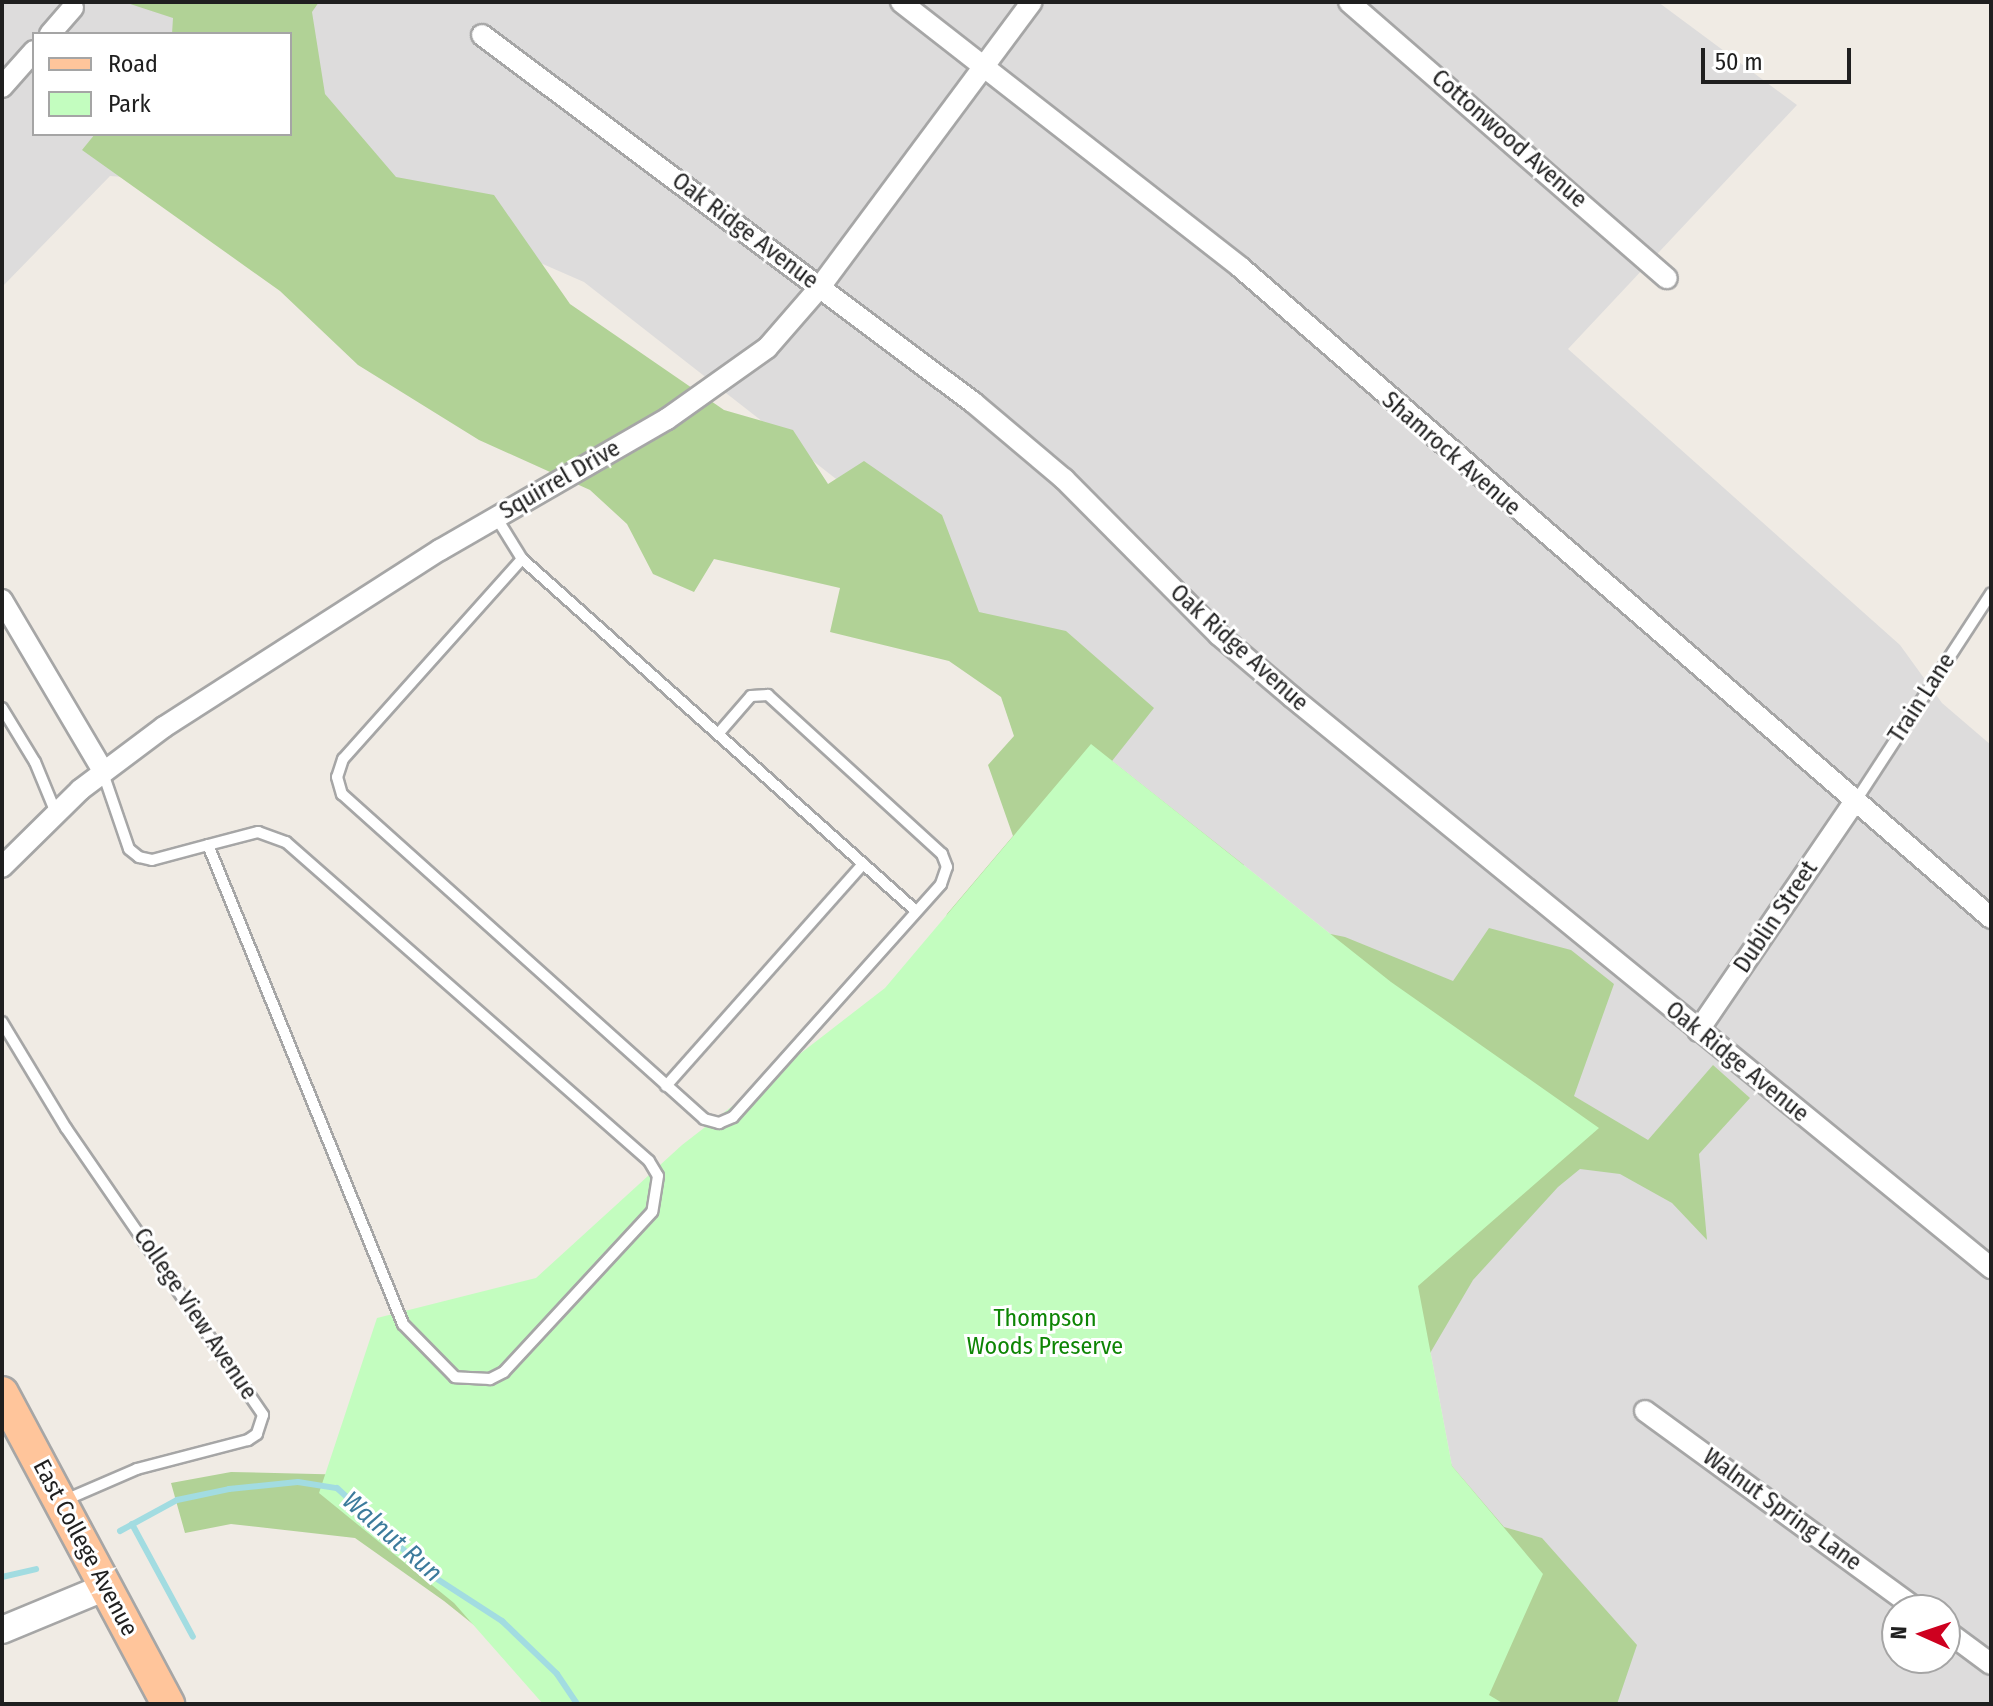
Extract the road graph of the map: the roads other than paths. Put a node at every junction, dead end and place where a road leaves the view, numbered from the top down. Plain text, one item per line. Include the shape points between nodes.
1 (901, 2) edge
2 (1032, 2) edge
3 (1349, 2) edge
4 (73, 8) dead end
5 (52, 32) edge
6 (482, 35) dead end
7 (32, 53) edge
8 (986, 64) junction
9 (2, 87) edge
10 (1667, 278) dead end
11 (820, 287) junction
12 (496, 517) junction
13 (522, 559) junction
14 (1991, 593) edge
15 (2, 600) edge
16 (2, 708) edge
17 (719, 733) junction
18 (103, 771) junction
19 (1853, 804) junction
20 (56, 813) junction
21 (208, 845) junction
22 (863, 864) junction
23 (2, 867) edge
24 (916, 911) junction
25 (1991, 918) edge
26 (2, 1022) edge
27 (1698, 1031) junction
28 (666, 1086) junction
29 (1991, 1268) edge
30 (2, 1393) edge
31 (1645, 1411) dead end
32 (62, 1502) junction
33 (106, 1587) junction
34 (1896, 1594) edge
35 (2, 1630) edge
36 (1961, 1642) edge
37 (1991, 1664) edge
38 (168, 1704) edge

1 - 8 street, Shamrock Avenue
2 - 8 street, Squirrel Drive
3 - 10 street, Cottonwood Avenue
4 - 5 street
6 - 11 street, Oak Ridge Avenue
7 - 9 street
8 - 11 street, Squirrel Drive
8 - 19 street, Shamrock Avenue via 1240,267
11 - 12 street, Squirrel Drive via 739,371
11 - 27 street, Oak Ridge Avenue via 1041,460 1219,635
12 - 13 lane
12 - 18 street, Squirrel Drive
13 - 17 lane
13 - 28 lane via 343,759 337,777 342,794
14 - 19 lane, Train Lane
15 - 18 street
16 - 20 lane via 35,762
17 - 22 lane
17 - 24 lane via 751,696 768,695 942,854 947,867 941,884
18 - 20 street, Squirrel Drive
18 - 21 lane via 129,849 139,857 152,860
19 - 25 street, Shamrock Avenue
19 - 27 street, Dublin Street
20 - 23 street, Squirrel Drive
21 - 21 lane via 258,832 286,842 649,1161 658,1176 652,1212 504,1372 490,1379 455,1377 403,1324
22 - 24 lane
22 - 28 lane
24 - 28 lane via 733,1117 719,1123 704,1119
26 - 32 lane, College View Avenue via 66,1128 263,1415 257,1434 248,1440 137,1469
27 - 29 street, Oak Ridge Avenue
30 - 32 main road, East College Avenue
31 - 34 street, Walnut Spring Lane
32 - 33 main road, East College Avenue
33 - 35 street
33 - 38 main road, East College Avenue
36 - 37 street

